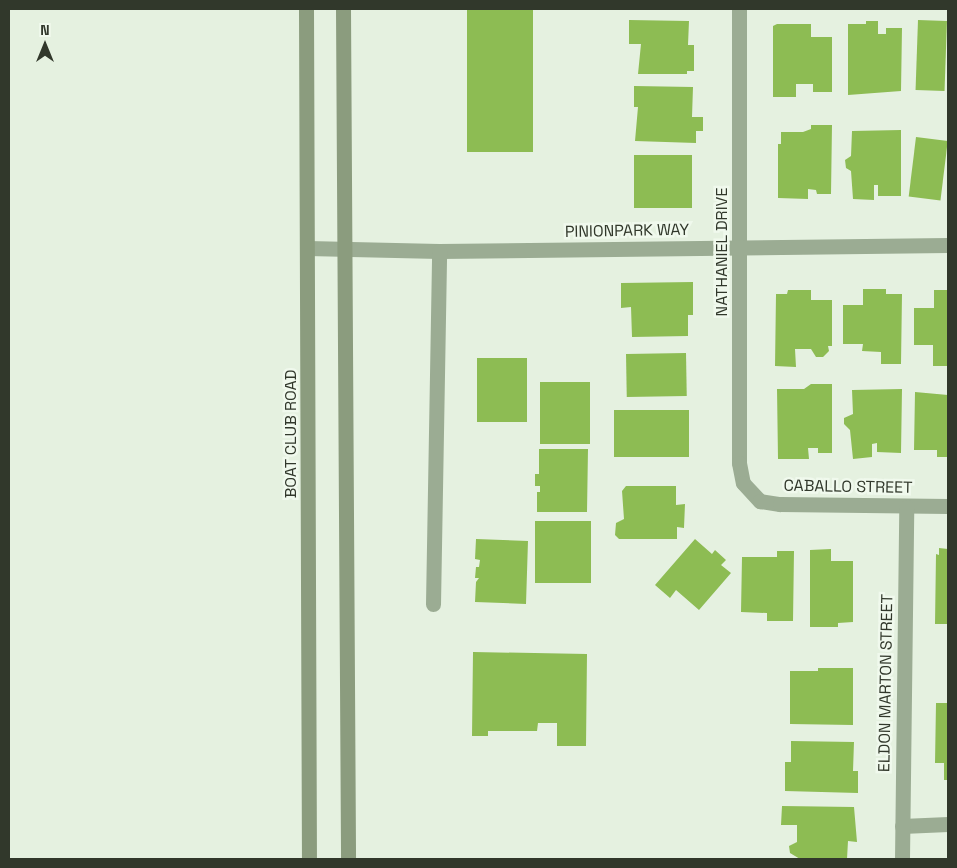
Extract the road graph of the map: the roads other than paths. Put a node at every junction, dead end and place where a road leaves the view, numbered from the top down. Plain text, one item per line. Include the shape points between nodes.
1 (306, 9) edge
2 (344, 9) edge
3 (739, 9) edge
4 (948, 245) edge
5 (740, 247) junction
6 (306, 248) junction
7 (345, 249) junction
8 (439, 251) junction
9 (749, 494) joint
10 (948, 506) edge
11 (906, 507) junction
12 (434, 604) dead end
13 (948, 824) edge
14 (902, 826) junction
15 (310, 859) edge
16 (348, 859) edge
17 (902, 859) edge

1 - 6 main road, BOAT CLUB ROAD
2 - 7 main road
3 - 5 street, NATHANIEL DRIVE
4 - 5 street, PINIONPARK WAY
5 - 8 street, PINIONPARK WAY
5 - 9 street, NATHANIEL DRIVE via 739,463
6 - 7 street, PINIONPARK WAY
6 - 15 main road, BOAT CLUB ROAD
7 - 8 street, PINIONPARK WAY
7 - 16 main road
8 - 12 street
9 - 11 street, CABALLO STREET via 760,501 780,504
10 - 11 street, CABALLO STREET
11 - 14 street, ELDON MARTON STREET
13 - 14 street
14 - 17 street, ELDON MARTON STREET

